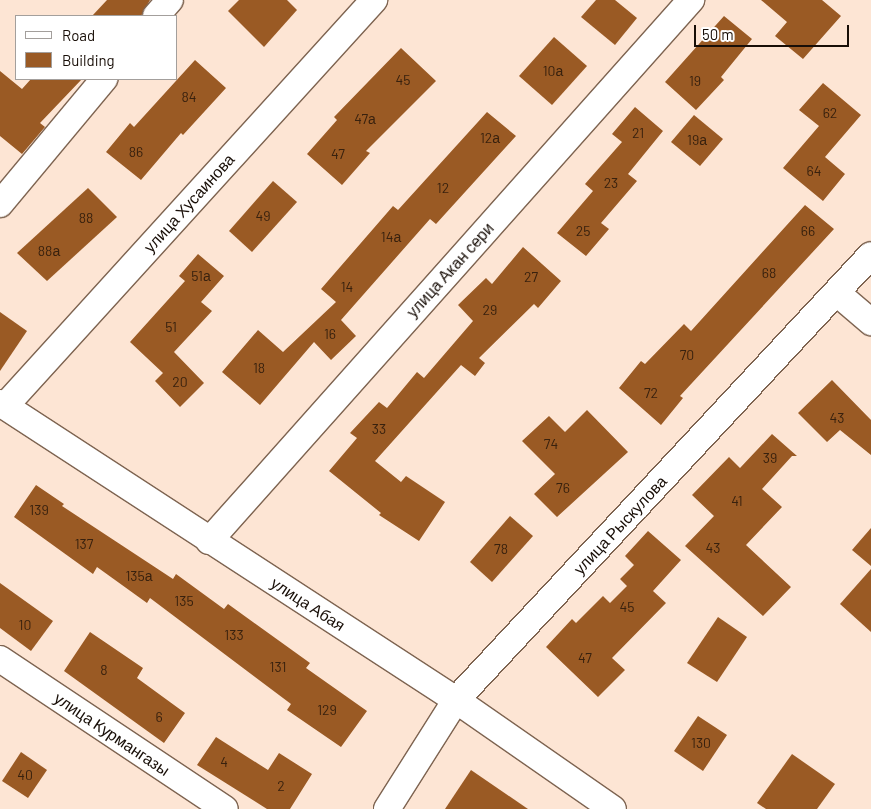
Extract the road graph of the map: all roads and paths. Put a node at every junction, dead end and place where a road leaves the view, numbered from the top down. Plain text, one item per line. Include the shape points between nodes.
1 (170, 0) edge
2 (374, 0) edge
3 (690, 0) edge
4 (157, 15) edge
5 (103, 80) edge
6 (0, 204) edge
7 (871, 255) edge
8 (837, 293) junction
9 (871, 322) edge
10 (2, 405) edge
11 (209, 541) junction
12 (0, 659) edge
13 (456, 700) junction
14 (225, 809) edge
15 (387, 809) edge
16 (613, 809) edge

1 - 4 street
2 - 10 street, улица Хусаинова
3 - 11 street, улица Акан сери
5 - 6 street
7 - 8 street, улица Рыскулова
8 - 9 street
8 - 13 street, улица Рыскулова
10 - 11 street, улица Абая
11 - 13 street, улица Абая
12 - 14 street, улица Курмангазы
13 - 15 street, улица Рыскулова
13 - 16 street, улица Абая

